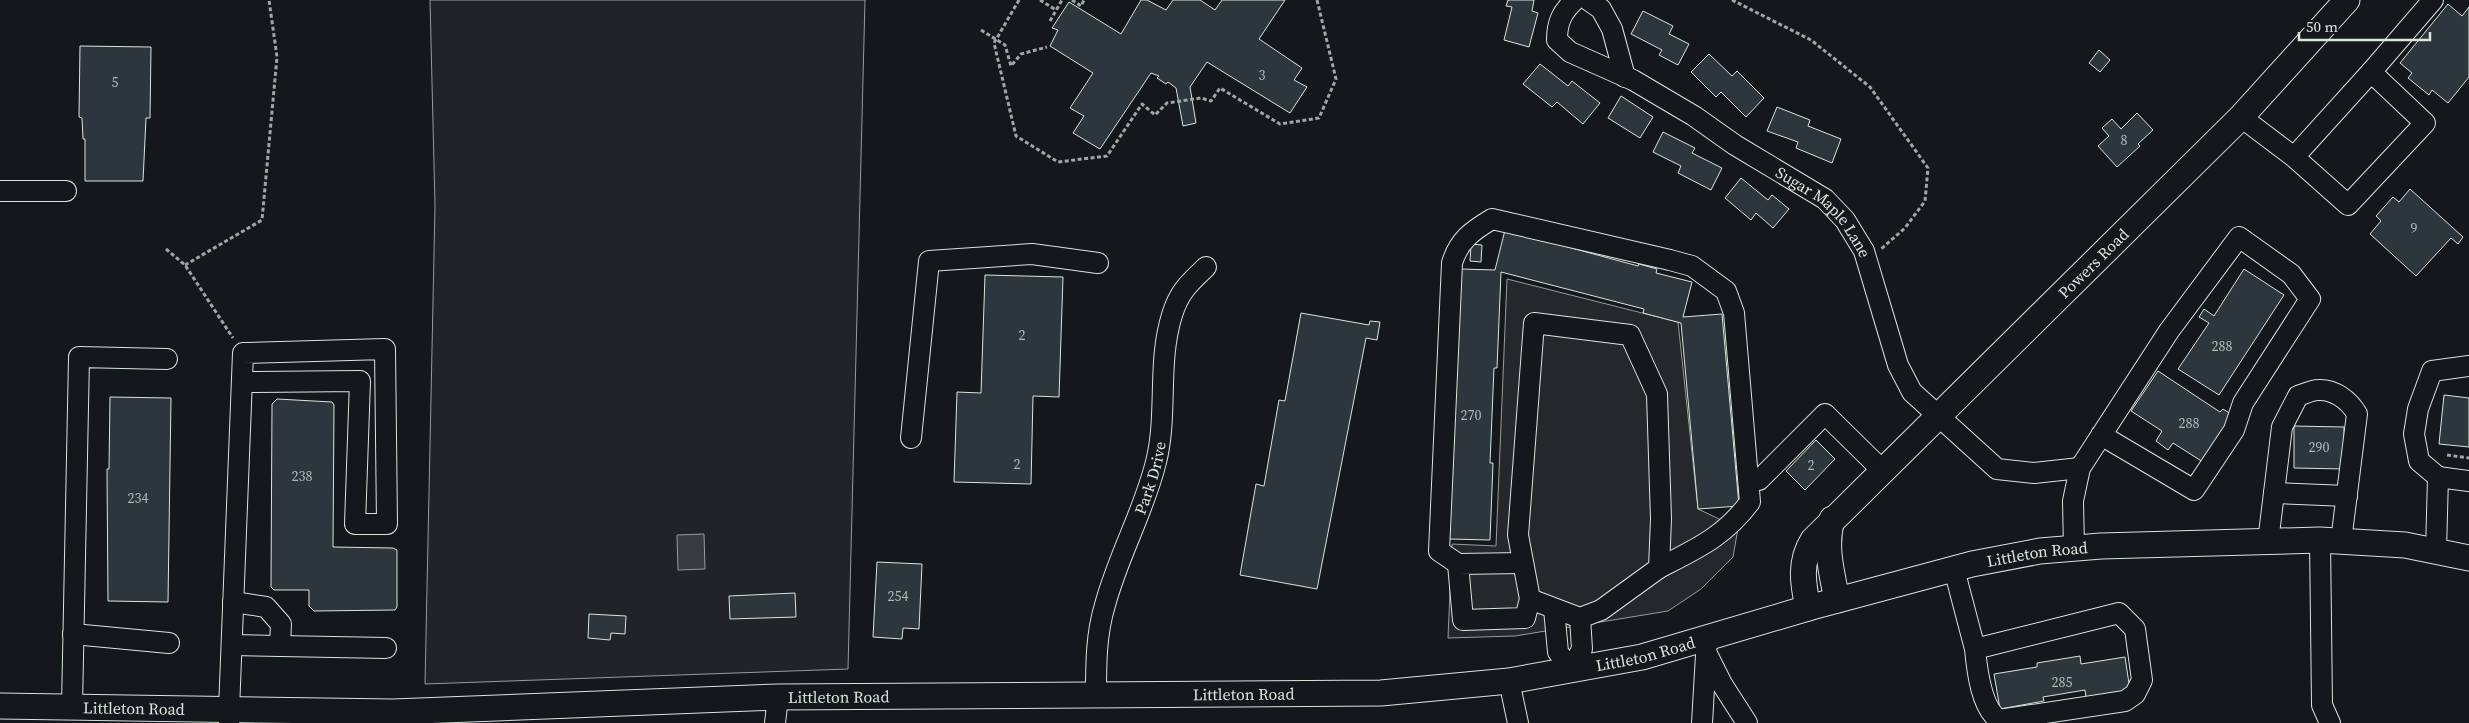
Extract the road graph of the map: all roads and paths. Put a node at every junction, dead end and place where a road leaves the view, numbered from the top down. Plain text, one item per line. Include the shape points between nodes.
1 (269, 0) edge
2 (1019, 0) edge
3 (1040, 0) edge
4 (1062, 0) edge
5 (1072, 0) edge
6 (1084, 0) edge
7 (1317, 0) edge
8 (1575, 0) edge
9 (1588, 0) edge
10 (1732, 0) edge
11 (2347, 0) edge
12 (2433, 0) edge
13 (1056, 10) junction
14 (1050, 21) dead end
15 (981, 30) dead end
16 (996, 39) junction
17 (1047, 48) dead end
18 (2371, 72) junction
19 (1625, 77) junction
20 (2241, 117) junction
21 (2294, 157) junction
22 (0, 191) edge
23 (66, 191) dead end
24 (166, 250) dead end
25 (1868, 260) junction
26 (1098, 263) dead end
27 (185, 265) junction
28 (1206, 267) dead end
29 (243, 354) junction
30 (166, 359) dead end
31 (2469, 366) edge
32 (242, 382) junction
33 (1938, 415) junction
34 (2101, 435) junction
35 (911, 438) dead end
36 (2447, 455) dead end
37 (2469, 458) edge
38 (2080, 468) junction
39 (1882, 470) junction
40 (2438, 477) junction
41 (1759, 480) dead end
42 (2469, 481) edge
43 (2274, 493) junction
44 (2347, 496) junction
45 (1832, 520) junction
46 (2330, 541) junction
47 (2268, 542) junction
48 (2074, 548) junction
49 (2436, 551) junction
50 (2469, 558) edge
51 (1522, 563) junction
52 (1458, 564) junction
53 (1659, 568) junction
54 (1954, 569) junction
55 (1530, 599) junction
56 (1837, 600) junction
57 (233, 602) junction
58 (1554, 608) junction
59 (1808, 608) junction
60 (1580, 618) junction
61 (73, 634) junction
62 (169, 643) dead end
63 (232, 645) junction
64 (280, 646) junction
65 (1707, 646) junction
66 (386, 648) dead end
67 (1975, 649) junction
68 (1571, 670) junction
69 (1509, 681) junction
70 (1096, 695) junction
71 (778, 697) junction
72 (0, 706) edge
73 (72, 707) junction
74 (229, 716) edge
75 (452, 717) edge
76 (392, 718) edge
77 (775, 723) edge
78 (1518, 723) edge
79 (1702, 723) edge
80 (1747, 723) edge
81 (2330, 723) edge

1 - 27 path via 276,57 262,220
2 - 16 path
3 - 13 path
4 - 13 path
5 - 6 path via 1081,6
7 - 16 path via 1336,79 1319,118 1280,124 1220,88 1211,101 1201,98 1167,103 1155,115 1142,104 1107,156 1058,162 1016,136 994,43
8 - 19 street, Sugar Maple Lane via 1563,10 1557,26 1557,40 1570,52
9 - 19 street via 1601,9 1612,29
10 - 25 path via 1811,40 1870,87 1928,168 1925,200 1905,228
11 - 20 main road, Powers Road
12 - 18 street
13 - 14 path
15 - 16 path
16 - 17 path via 1005,45 1011,66 1021,54
18 - 21 street
18 - 21 street via 2425,123 2348,205
19 - 25 street, Sugar Maple Lane via 1694,116 1825,200 1845,220
20 - 21 street
20 - 33 main road, Powers Road
22 - 23 street
24 - 27 path
25 - 33 street, Sugar Maple Lane via 1898,365 1912,392
26 - 35 street via 1032,254 930,261
27 - 29 path
28 - 70 street, Park Drive via 1181,292 1172,316 1165,353 1161,436 1156,464 1104,605 1097,645
29 - 32 street
29 - 32 street via 385,349 387,524 355,524 360,381
30 - 61 street via 79,357
31 - 40 street via 2432,371 2418,409 2414,434 2419,462
32 - 57 street
33 - 38 street, Sugar Maple Lane via 1997,469 2034,473
33 - 39 main road, Powers Road
34 - 34 street via 2168,331 2240,237 2292,274 2310,299 2243,403 2234,430 2194,490
34 - 38 street
36 - 37 path
38 - 48 street via 2073,501
39 - 41 street via 1825,414
39 - 45 main road, Powers Road
40 - 42 street
40 - 49 street
43 - 44 street
43 - 44 street via 2282,427 2298,396 2318,390 2350,402 2357,414
43 - 47 street
44 - 46 street
45 - 56 main road via 1827,539
45 - 59 main road, Powers Road via 1807,550 1803,574
46 - 47 main road, Littleton Road
46 - 49 main road, Littleton Road via 2406,545
46 - 81 street via 2322,706
47 - 48 main road, Littleton Road
48 - 54 main road, Littleton Road via 2008,556
49 - 50 main road, Littleton Road
51 - 52 street
51 - 53 street via 1518,535 1534,323 1630,335 1658,394
51 - 55 street
52 - 53 street via 1439,551 1452,263 1457,248 1474,230 1492,219 1692,266 1726,291 1734,313 1750,502 1736,520 1712,541
52 - 55 street via 1462,620 1526,618
53 - 60 street via 1602,610
54 - 56 main road, Littleton Road
54 - 67 street
55 - 58 street
56 - 59 main road, Littleton Road
57 - 63 street
57 - 64 street via 266,606 281,624
58 - 60 street
58 - 68 street via 1558,652
59 - 65 main road, Littleton Road
60 - 68 street via 1582,649
61 - 62 street
61 - 73 street
63 - 64 street
63 - 74 street
64 - 66 street
65 - 68 main road, Littleton Road
65 - 79 street
65 - 80 street via 1722,684
67 - 67 street via 2119,613 2135,630 2142,680 2135,694 2125,702 1999,720 1991,715 1978,677
68 - 69 main road, Littleton Road
69 - 70 main road, Littleton Road via 1381,693
69 - 78 street
70 - 71 main road, Littleton Road
71 - 75 main road, Littleton Road
71 - 77 street
72 - 73 main road, Littleton Road
73 - 74 main road, Littleton Road
74 - 76 main road, Littleton Road
75 - 76 main road, Littleton Road

